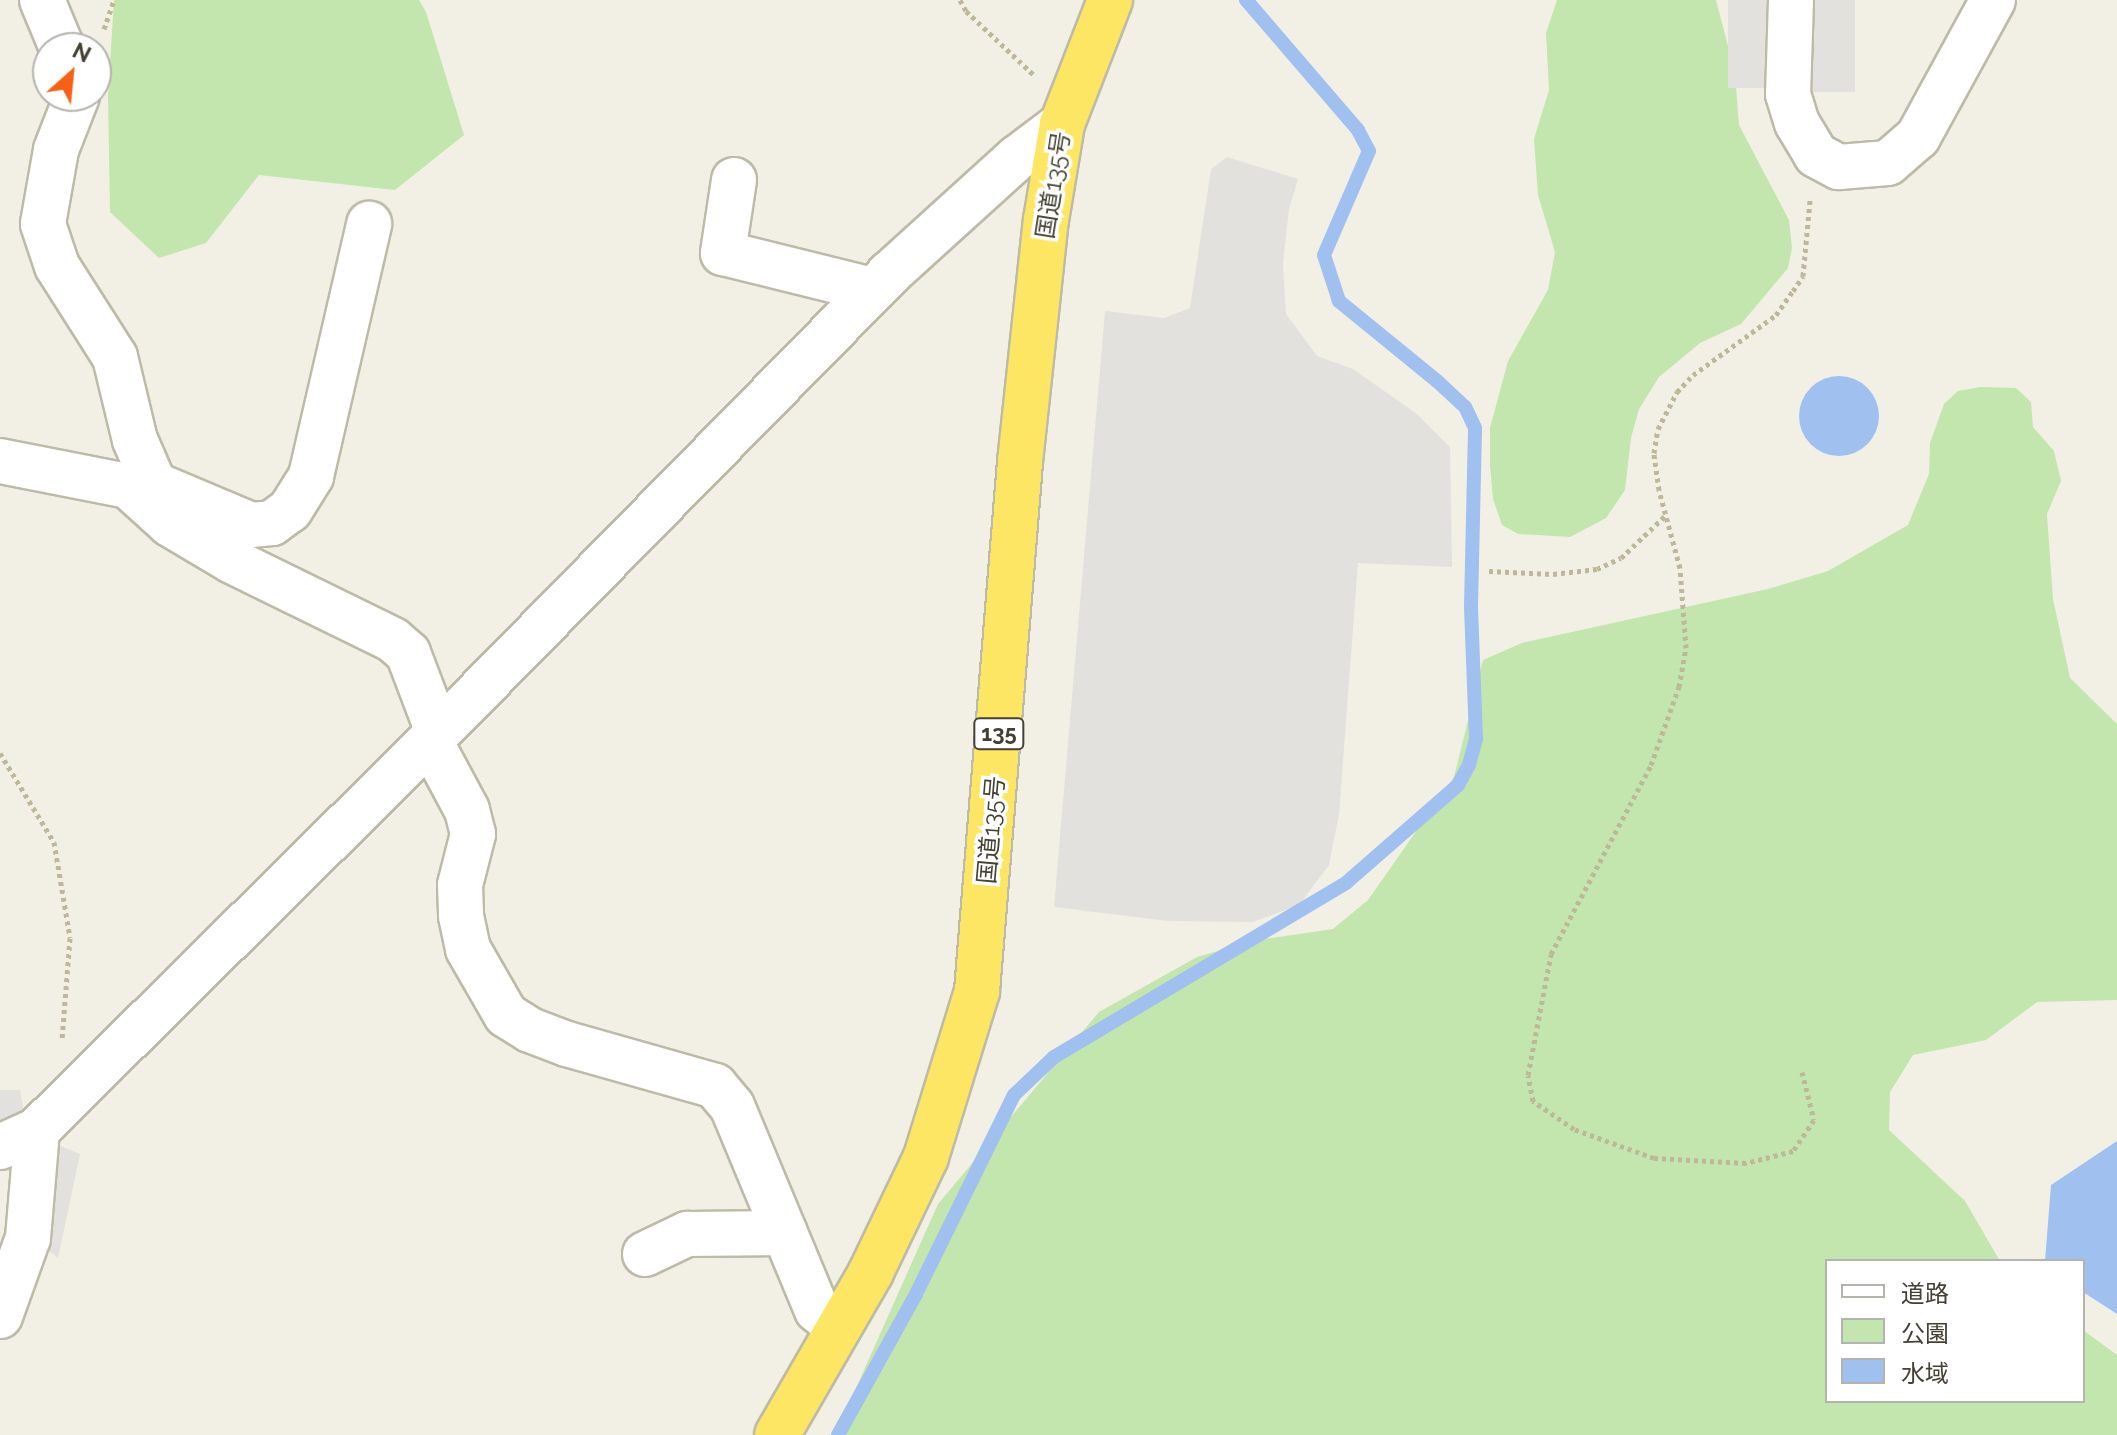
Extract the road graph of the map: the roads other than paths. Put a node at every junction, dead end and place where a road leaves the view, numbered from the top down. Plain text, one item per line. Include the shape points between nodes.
1 (42, 0) edge
2 (1110, 0) edge
3 (1791, 0) edge
4 (1993, 0) edge
5 (55, 32) edge
6 (1068, 110) junction
7 (71, 112) edge
8 (734, 180) dead end
9 (369, 224) dead end
10 (873, 290) junction
11 (0, 461) edge
12 (141, 485) junction
13 (434, 736) junction
14 (19, 1138) edge
15 (785, 1233) junction
16 (645, 1254) dead end
17 (0, 1316) edge
18 (839, 1328) junction
19 (777, 1435) edge

1 - 5 street
2 - 6 highway, 国道135号 / 135
3 - 4 street via 1788,94 1816,155 1839,167 1888,163 1918,137
6 - 10 street
6 - 18 highway, 国道135号 / 135 via 1046,220 1020,462 977,991 926,1157
7 - 12 street via 56,150 43,224 57,266 115,357
8 - 10 street via 723,253
9 - 12 street via 311,476 290,510 272,523 251,525
10 - 13 street
11 - 12 street
12 - 13 street via 170,524 393,640 408,653
13 - 14 street
13 - 15 street via 473,834 460,894 468,949 506,1015 567,1044 715,1086 732,1106
14 - 17 street via 28,1238
15 - 16 street via 687,1234
15 - 18 street via 817,1310
18 - 19 highway, 国道135号 / 135

